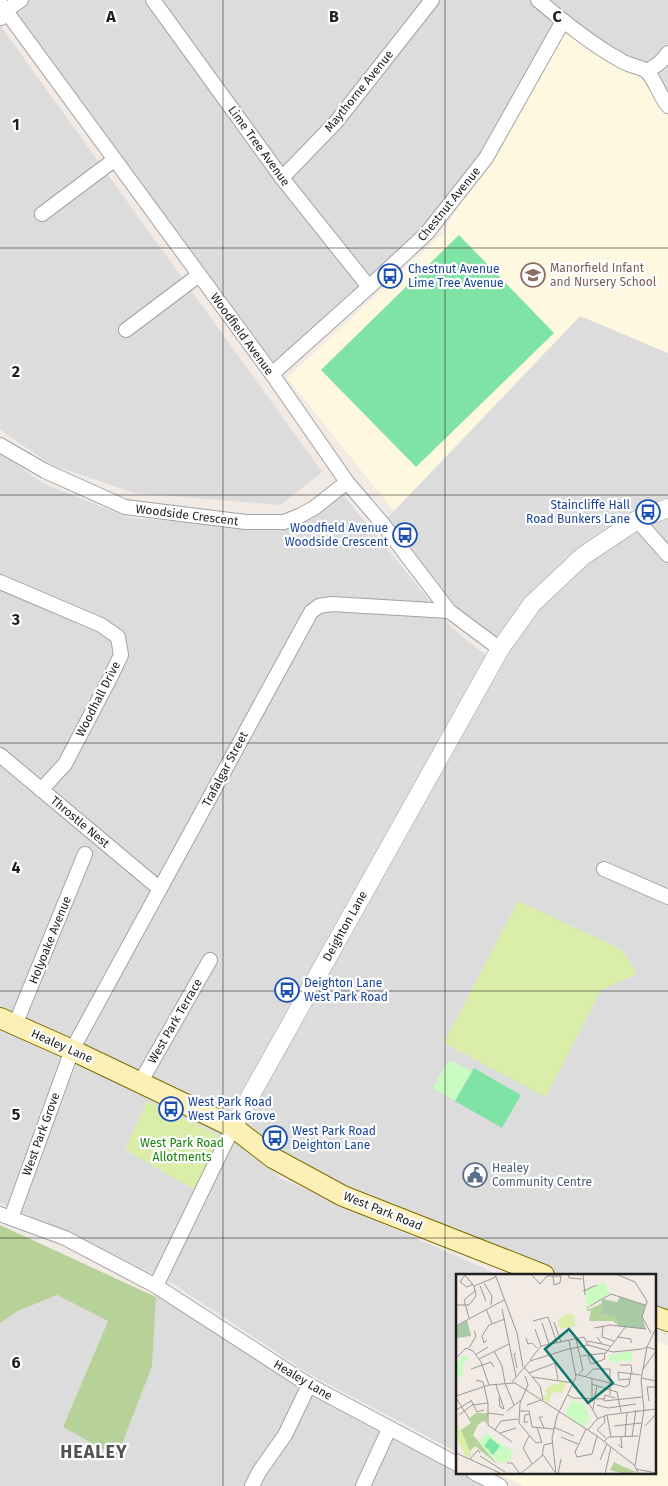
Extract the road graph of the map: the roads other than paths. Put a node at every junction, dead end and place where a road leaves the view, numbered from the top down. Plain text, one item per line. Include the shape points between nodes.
1 (21, 0) edge
2 (153, 0) edge
3 (432, 0) edge
4 (538, 0) edge
5 (2, 11) edge
6 (563, 21) junction
7 (668, 52) edge
8 (646, 71) junction
9 (668, 106) edge
10 (114, 160) junction
11 (282, 178) junction
12 (42, 214) dead end
13 (199, 276) junction
14 (369, 287) junction
15 (126, 330) dead end
16 (272, 374) junction
17 (0, 445) edge
18 (347, 482) junction
19 (668, 508) edge
20 (637, 520) junction
21 (668, 555) edge
22 (0, 582) edge
23 (449, 611) junction
24 (500, 649) junction
25 (0, 755) edge
26 (41, 790) junction
27 (85, 854) dead end
28 (604, 869) dead end
29 (160, 889) junction
30 (668, 896) edge
31 (210, 960) dead end
32 (8, 1022) edge
33 (72, 1050) junction
34 (140, 1083) junction
35 (233, 1127) junction
36 (5, 1216) edge
37 (541, 1274) edge
38 (156, 1286) junction
39 (656, 1317) edge
40 (668, 1321) edge
41 (308, 1386) junction
42 (389, 1428) junction
43 (456, 1463) edge
44 (477, 1474) edge
45 (252, 1486) edge
46 (363, 1486) edge
47 (500, 1486) edge

1 - 5 street
2 - 11 street, Lime Tree Avenue
3 - 11 street, Maythorne Avenue via 336,122
4 - 6 street
5 - 10 street, Woodfield Avenue
6 - 8 street via 618,60
6 - 14 street, Chestnut Avenue via 486,158 427,234
7 - 8 street via 657,66
8 - 9 street
10 - 12 street
10 - 13 street, Woodfield Avenue
11 - 14 street, Lime Tree Avenue
13 - 15 street
13 - 16 street, Woodfield Avenue
14 - 16 street, Chestnut Avenue
16 - 18 street, Woodfield Avenue
17 - 18 street, Woodside Crescent via 45,471 125,507 231,520 284,522 314,508
18 - 23 street, Woodfield Avenue
19 - 20 street, Deighton Lane
20 - 21 street
20 - 24 street, Deighton Lane via 583,556 532,604
22 - 26 street, Woodhall Drive via 101,625 118,637 121,655 109,680 65,764
23 - 24 street, Woodfield Avenue
23 - 29 street, Trafalgar Street via 332,604 318,606 311,612
24 - 35 street, Deighton Lane
25 - 26 street, Throstle Nest
26 - 29 street, Throstle Nest
27 - 32 street, Holyoake Avenue
28 - 30 street
29 - 33 street, Trafalgar Street
31 - 34 street, West Park Terrace
32 - 33 main road, Healey Lane
33 - 34 main road, Healey Lane
33 - 36 street, West Park Grove
34 - 35 main road, Healey Lane
35 - 37 main road, West Park Road via 273,1158 344,1196
35 - 38 street, Deighton Lane
36 - 38 street, Healey Lane via 65,1238
38 - 41 street, Healey Lane
39 - 40 main road
41 - 42 street, Healey Lane
41 - 45 street via 285,1436
42 - 43 street, Healey Lane
42 - 46 street
44 - 47 street

